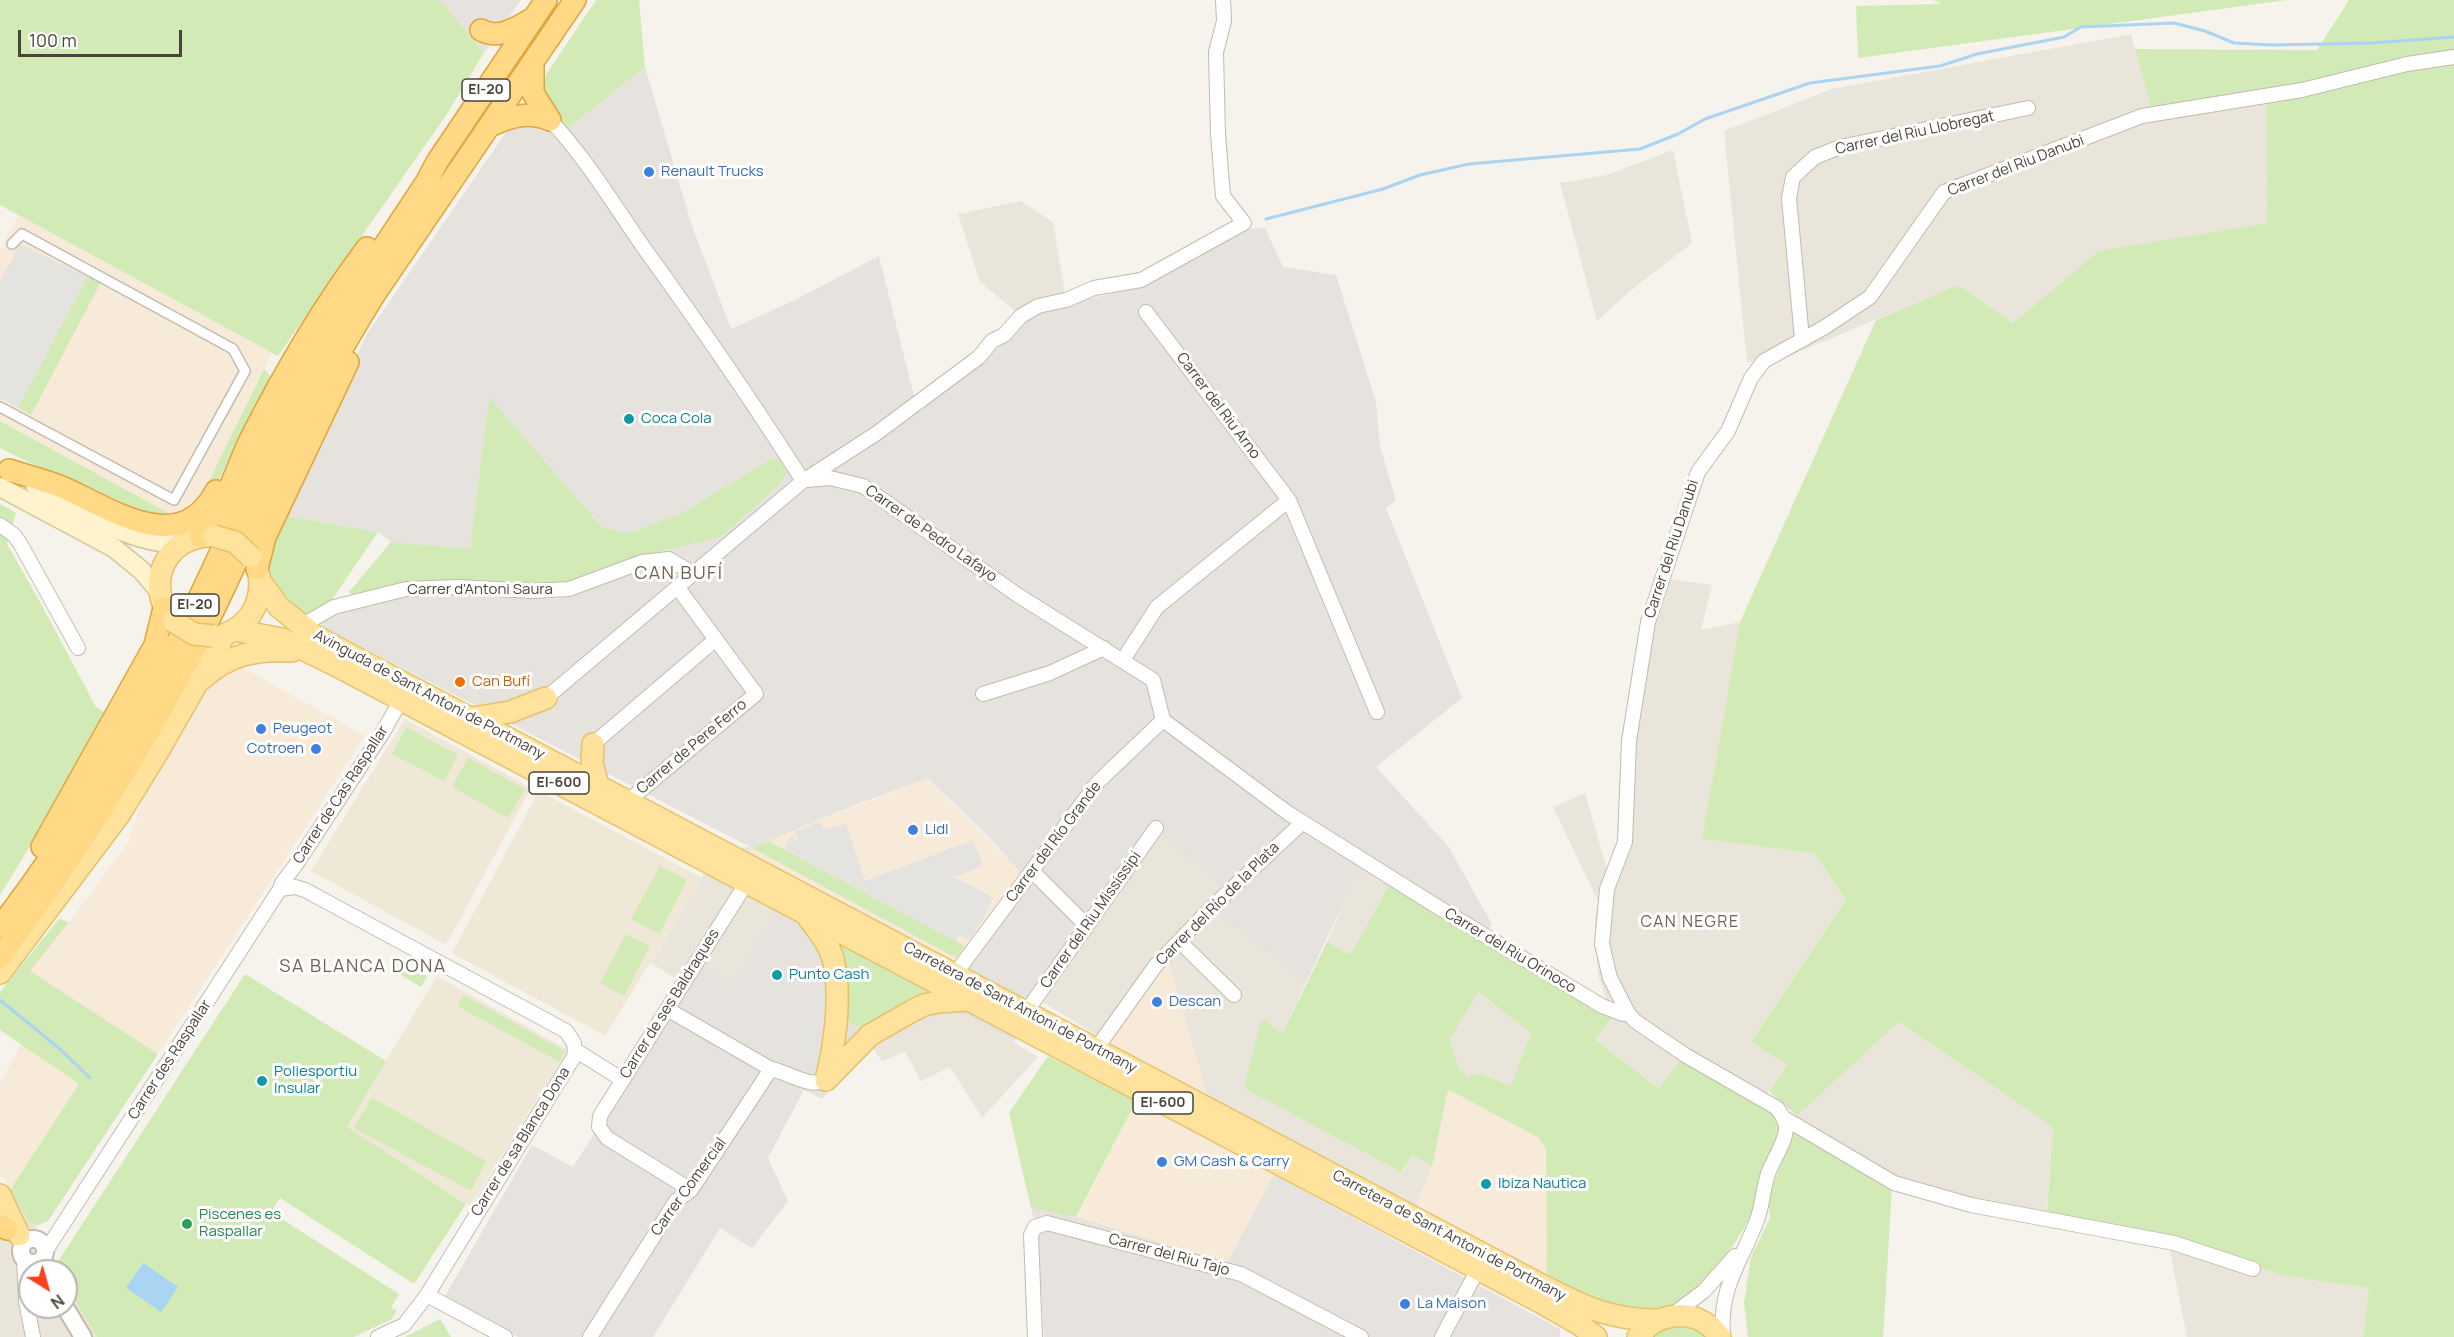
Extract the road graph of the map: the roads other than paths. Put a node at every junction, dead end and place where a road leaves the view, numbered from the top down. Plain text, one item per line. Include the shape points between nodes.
1 (575, 0) edge
2 (1223, 0) edge
3 (540, 8) edge
4 (2454, 57) edge
5 (533, 62) junction
6 (497, 74) junction
7 (2028, 108) dead end
8 (550, 120) junction
9 (490, 126) junction
10 (436, 162) junction
11 (12, 244) dead end
12 (374, 295) junction
13 (1146, 312) dead end
14 (316, 320) junction
15 (1802, 339) junction
16 (0, 407) edge
17 (3, 474) edge
18 (803, 481) junction
19 (1289, 500) junction
20 (0, 525) edge
21 (199, 539) junction
22 (256, 569) junction
23 (694, 574) junction
24 (678, 588) junction
25 (165, 607) junction
26 (301, 626) junction
27 (224, 633) junction
28 (716, 640) junction
29 (78, 648) dead end
30 (1104, 648) junction
31 (313, 653) junction
32 (1123, 660) junction
33 (195, 686) junction
34 (983, 694) dead end
35 (546, 698) junction
36 (401, 699) junction
37 (1377, 712) dead end
38 (472, 718) junction
39 (1163, 720) junction
40 (515, 741) junction
41 (593, 744) junction
42 (563, 766) junction
43 (598, 785) junction
44 (628, 801) junction
45 (1303, 822) junction
46 (1156, 828) dead end
47 (740, 859) joint
48 (296, 866) junction
49 (717, 867) joint
50 (1032, 871) junction
51 (747, 882) junction
52 (280, 889) junction
53 (305, 890) junction
54 (0, 912) edge
55 (805, 914) junction
56 (1087, 926) junction
57 (0, 927) edge
58 (1179, 942) junction
59 (0, 957) edge
60 (0, 973) edge
61 (955, 974) junction
62 (1234, 995) dead end
63 (971, 1000) junction
64 (667, 1009) junction
65 (836, 1009) junction
66 (1026, 1012) junction
67 (1628, 1013) junction
68 (870, 1035) junction
69 (1096, 1049) junction
70 (575, 1050) junction
71 (771, 1069) junction
72 (623, 1080) junction
73 (826, 1080) junction
74 (1784, 1118) junction
75 (691, 1190) junction
76 (0, 1195) edge
77 (1745, 1243) junction
78 (25, 1245) edge
79 (1478, 1269) junction
80 (2253, 1269) dead end
81 (427, 1295) junction
82 (1664, 1318) junction
83 (72, 1319) edge
84 (33, 1337) edge
85 (83, 1337) edge
86 (378, 1337) edge
87 (506, 1337) edge
88 (590, 1337) edge
89 (1035, 1337) edge
90 (1361, 1337) edge
91 (1442, 1337) edge
92 (1596, 1337) edge
93 (1638, 1337) edge
94 (1722, 1337) edge

1 - 5 highway, EI-20
2 - 18 street via 1224,21 1216,51 1223,196 1244,223 1141,280 1094,288 1038,306 992,341 979,357 877,433
3 - 6 highway, EI-20
3 - 6 highway via 503,33 482,30 496,54
4 - 15 street, Carrer del Riu Danubi via 2407,64 2302,90 2142,116 1944,192 1870,297
5 - 8 highway via 534,93
5 - 9 highway, EI-20
6 - 10 highway, EI-20
7 - 15 street, Carrer del Riu Llobregat via 1840,147 1815,157 1793,177 1789,198
8 - 9 highway via 539,115 516,116
8 - 18 street via 661,271
9 - 12 highway, EI-20
10 - 14 highway via 420,177
10 - 57 highway, EI-20 via 328,333 138,714 88,799
11 - 16 street via 22,234 96,274 233,349 245,371 174,500
12 - 22 highway via 366,325 265,537
12 - 59 highway, EI-20 via 294,436 194,648 155,721 70,860
13 - 19 street, Carrer del Riu Arno
14 - 17 highway via 273,383 210,503 189,520 176,525 148,525 60,486
14 - 21 highway via 250,440 211,525
15 - 67 street, Carrer del Riu Danubi via 1764,361 1751,378 1728,431 1698,472 1648,621 1629,741 1625,842 1607,889 1603,918 1602,944 1610,978
17 - 21 main road, EI-600 via 132,536 147,540
17 - 25 main road, EI-600 via 141,570
18 - 23 street
18 - 30 street, Carrer de Pedro Lafayo via 830,478 863,486 1019,596
19 - 32 street via 1157,607
19 - 37 street, Carrer del Riu Arno
20 - 29 street via 14,535
21 - 22 main road, EI-600, bridge via 235,542
21 - 25 main road via 166,561 160,576
22 - 26 main road, Avinguda de Sant Antoni de Portmany / EI-600 via 279,607
22 - 27 main road via 258,597 252,613
23 - 24 street
23 - 26 street, Carrer d'Antoni Saura via 669,559 642,562 569,589 406,589 334,607
24 - 28 street
24 - 35 street
25 - 27 main road, EI-600, bridge via 194,634
25 - 54 highway via 155,645 33,862
26 - 38 main road, Avinguda de Sant Antoni de Portmany / EI-600
27 - 31 main road, Avinguda de Sant Antoni de Portmany / EI-600 via 282,639
27 - 33 main road
28 - 41 street
28 - 44 street, Carrer de Pere Ferro via 756,694
30 - 32 street, Carrer de Pedro Lafayo
30 - 34 street via 1050,673
31 - 33 main road via 249,652 220,664
31 - 36 main road, Avinguda de Sant Antoni de Portmany / EI-600
32 - 39 street, Carrer de Pedro Lafayo via 1153,680
33 - 60 main road via 119,815
35 - 38 main road via 510,712
35 - 40 main road via 518,727
36 - 48 street, Carrer de Cas Raspallar
36 - 49 main road, Avinguda de Sant Antoni de Portmany / EI-600
38 - 40 main road, Avinguda de Sant Antoni de Portmany / EI-600
39 - 45 street, Carrer del Riu Orinoco
39 - 50 street, Carrer del Río Grande via 1098,782
40 - 42 main road, Avinguda de Sant Antoni de Portmany / EI-600
41 - 42 main road
41 - 43 main road via 592,764
42 - 43 main road, Avinguda de Sant Antoni de Portmany / EI-600
43 - 44 main road, Avinguda de Sant Antoni de Portmany / EI-600
44 - 47 main road, Avinguda de Sant Antoni de Portmany / EI-600
45 - 58 street, Carrer del Río de la Plata
45 - 67 street, Carrer del Riu Orinoco via 1602,1006
46 - 56 street, Carrer del Riu Mississipi
47 - 61 main road, Carretera de Sant Antoni de Portmany / EI-600
48 - 52 street, Carrer de Cas Raspallar
48 - 53 street via 296,877
49 - 51 main road, Carretera de Sant Antoni de Portmany / EI-600
50 - 56 street
50 - 61 street, Carrer del Río Grande
51 - 55 main road, Carretera de Sant Antoni de Portmany / EI-600
51 - 64 street, Carrer de ses Baldraques
52 - 53 street, Carrer de sa Blanca Dona
52 - 78 street, Carrer des Raspallar via 59,1230
53 - 70 street, Carrer de sa Blanca Dona via 566,1032
55 - 63 main road, Carretera de Sant Antoni de Portmany / EI-600
55 - 65 main road via 833,958
56 - 66 street, Carrer del Riu Mississipi
58 - 62 street
58 - 69 street, Carrer del Río de la Plata via 1156,965
61 - 66 main road, Carretera de Sant Antoni de Portmany / EI-600
63 - 68 main road via 924,1005
63 - 79 main road, Carretera de Sant Antoni de Portmany / EI-600
64 - 71 street
64 - 72 street, Carrer de ses Baldraques
65 - 68 main road via 848,1028
65 - 73 main road via 837,1028
66 - 69 main road, Carretera de Sant Antoni de Portmany / EI-600
67 - 74 street, Carrer del Riu Orinoco via 1643,1029 1777,1108
68 - 73 main road
69 - 82 main road, Carretera de Sant Antoni de Portmany / EI-600 via 1588,1309 1623,1318
70 - 72 street
70 - 81 street, Carrer de sa Blanca Dona
71 - 73 street via 813,1083
71 - 75 street, Carrer Comercial
72 - 75 street, Carrer de ses Baldraques via 600,1116 599,1127 607,1138
74 - 77 street via 1786,1130 1762,1192 1758,1218
74 - 80 street, Carrer del Riu Orinoco via 1894,1183 1971,1205 2174,1243
75 - 88 street, Carrer Comercial via 676,1201
76 - 78 main road
77 - 82 street via 1704,1291
77 - 94 street via 1726,1293
78 - 84 street via 26,1301
79 - 91 street
79 - 92 main road, Carretera de Sant Antoni de Portmany / EI-600 via 1566,1316
81 - 86 street, Carrer de sa Blanca Dona via 404,1325
81 - 87 street
82 - 93 main road
82 - 94 main road, EI-600 via 1689,1316
83 - 85 street
89 - 90 street, Carrer del Riu Tajo via 1031,1235 1035,1227 1047,1223 1241,1274

